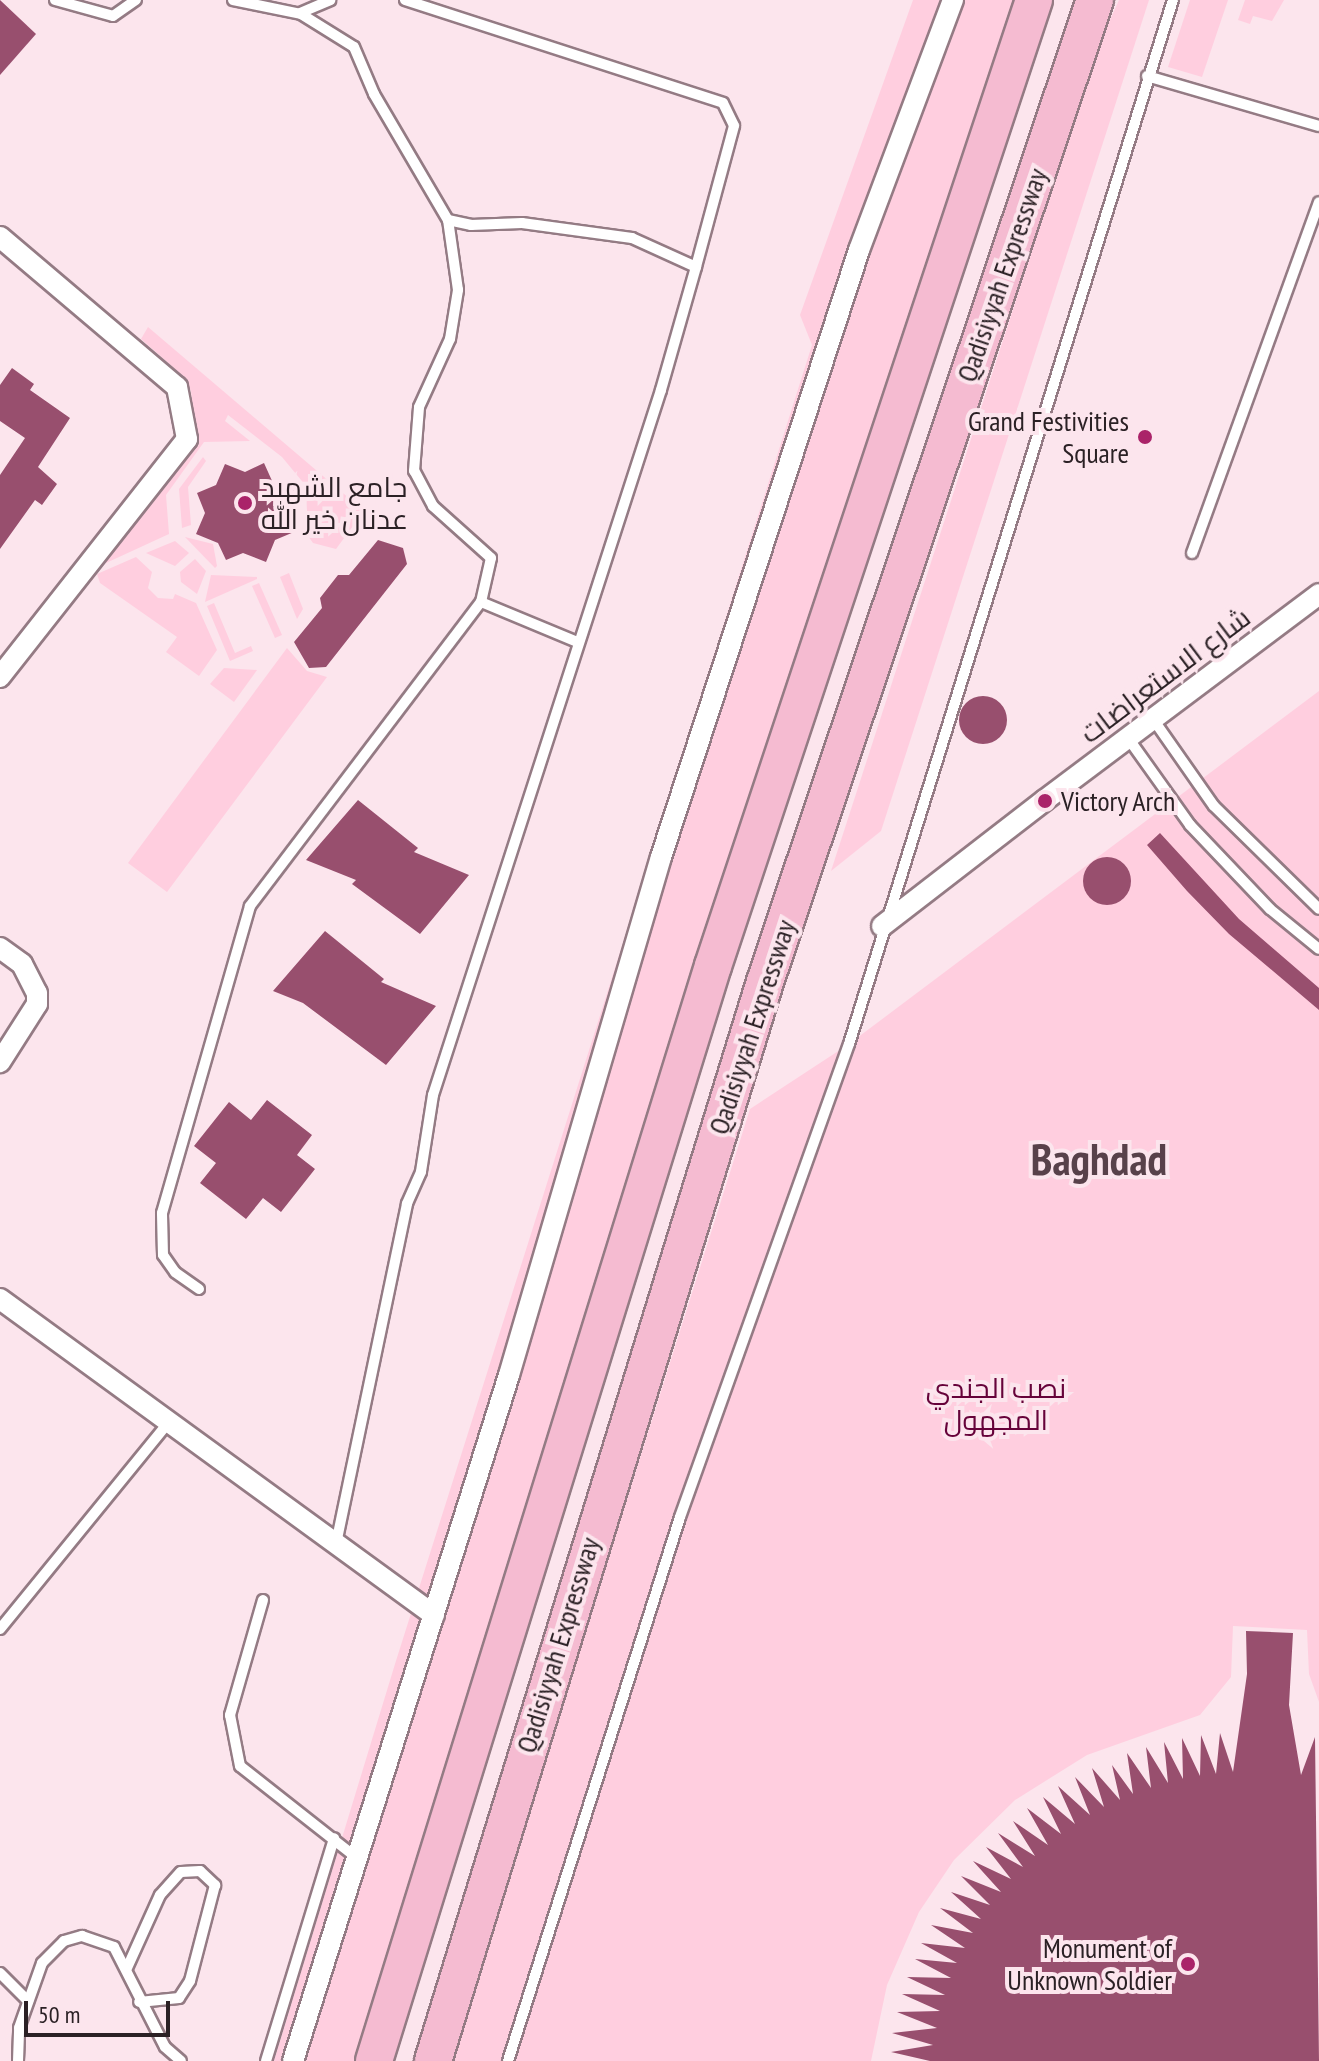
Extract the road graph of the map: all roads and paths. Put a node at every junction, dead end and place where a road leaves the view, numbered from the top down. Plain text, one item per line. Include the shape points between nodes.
1 (55, 0) edge
2 (136, 0) edge
3 (233, 0) edge
4 (330, 0) edge
5 (405, 0) edge
6 (953, 0) edge
7 (1034, 0) edge
8 (1095, 0) edge
9 (1173, 0) edge
10 (300, 13) junction
11 (1147, 76) junction
12 (1319, 126) edge
13 (1319, 202) edge
14 (448, 220) junction
15 (0, 237) edge
16 (696, 267) junction
17 (1192, 553) dead end
18 (1319, 594) edge
19 (481, 602) junction
20 (577, 642) junction
21 (0, 677) edge
22 (1153, 719) junction
23 (1128, 738) junction
24 (1319, 909) edge
25 (882, 926) junction
26 (0, 948) edge
27 (1319, 949) edge
28 (0, 1062) edge
29 (199, 1289) dead end
30 (0, 1299) edge
31 (169, 1422) junction
32 (336, 1543) junction
33 (263, 1600) dead end
34 (434, 1615) junction
35 (0, 1629) edge
36 (334, 1838) junction
37 (357, 1858) junction
38 (127, 1968) junction
39 (0, 1973) edge
40 (28, 2001) junction
41 (139, 2002) junction
42 (18, 2061) edge
43 (181, 2061) edge
44 (266, 2061) edge
45 (293, 2061) edge
46 (374, 2061) edge
47 (433, 2061) edge
48 (508, 2061) edge

1 - 2 lane via 113,16
3 - 10 lane
4 - 10 lane
5 - 16 lane via 723,103 734,126
6 - 34 street via 859,250 661,857
7 - 46 highway, Qadisiyyah Expressway via 713,966
8 - 47 highway, Qadisiyyah Expressway via 765,982
9 - 11 lane
10 - 14 lane via 354,47 374,94
11 - 12 lane
11 - 25 lane
13 - 17 lane
14 - 16 lane via 471,225 522,223 632,238
14 - 19 lane via 458,290 450,339 419,407 414,471 433,506 491,558
15 - 21 street via 177,387 187,439
16 - 20 lane
18 - 22 street, شارع الاستعراضات
19 - 20 lane
19 - 29 lane via 250,906 162,1213 163,1255 175,1272
20 - 32 lane via 433,1095 421,1172 407,1204
22 - 23 street, شارع الاستعراضات
22 - 24 lane via 1214,806
23 - 25 street, شارع الاستعراضات
23 - 27 lane via 1190,825 1270,909
25 - 48 lane via 849,1044 680,1517
26 - 28 street via 22,964 37,1004
30 - 31 street
31 - 32 street
31 - 35 lane
32 - 34 street
33 - 36 lane via 230,1715 231,1739 240,1766
34 - 37 street
36 - 37 lane
36 - 44 lane
37 - 45 street
38 - 40 lane via 114,1947 101,1940 82,1936 64,1941 42,1963
38 - 41 lane
38 - 41 lane via 160,1895 181,1872 200,1871 215,1885 190,1981 179,1998
39 - 40 lane
40 - 42 lane via 19,2028
41 - 43 lane via 165,2047

